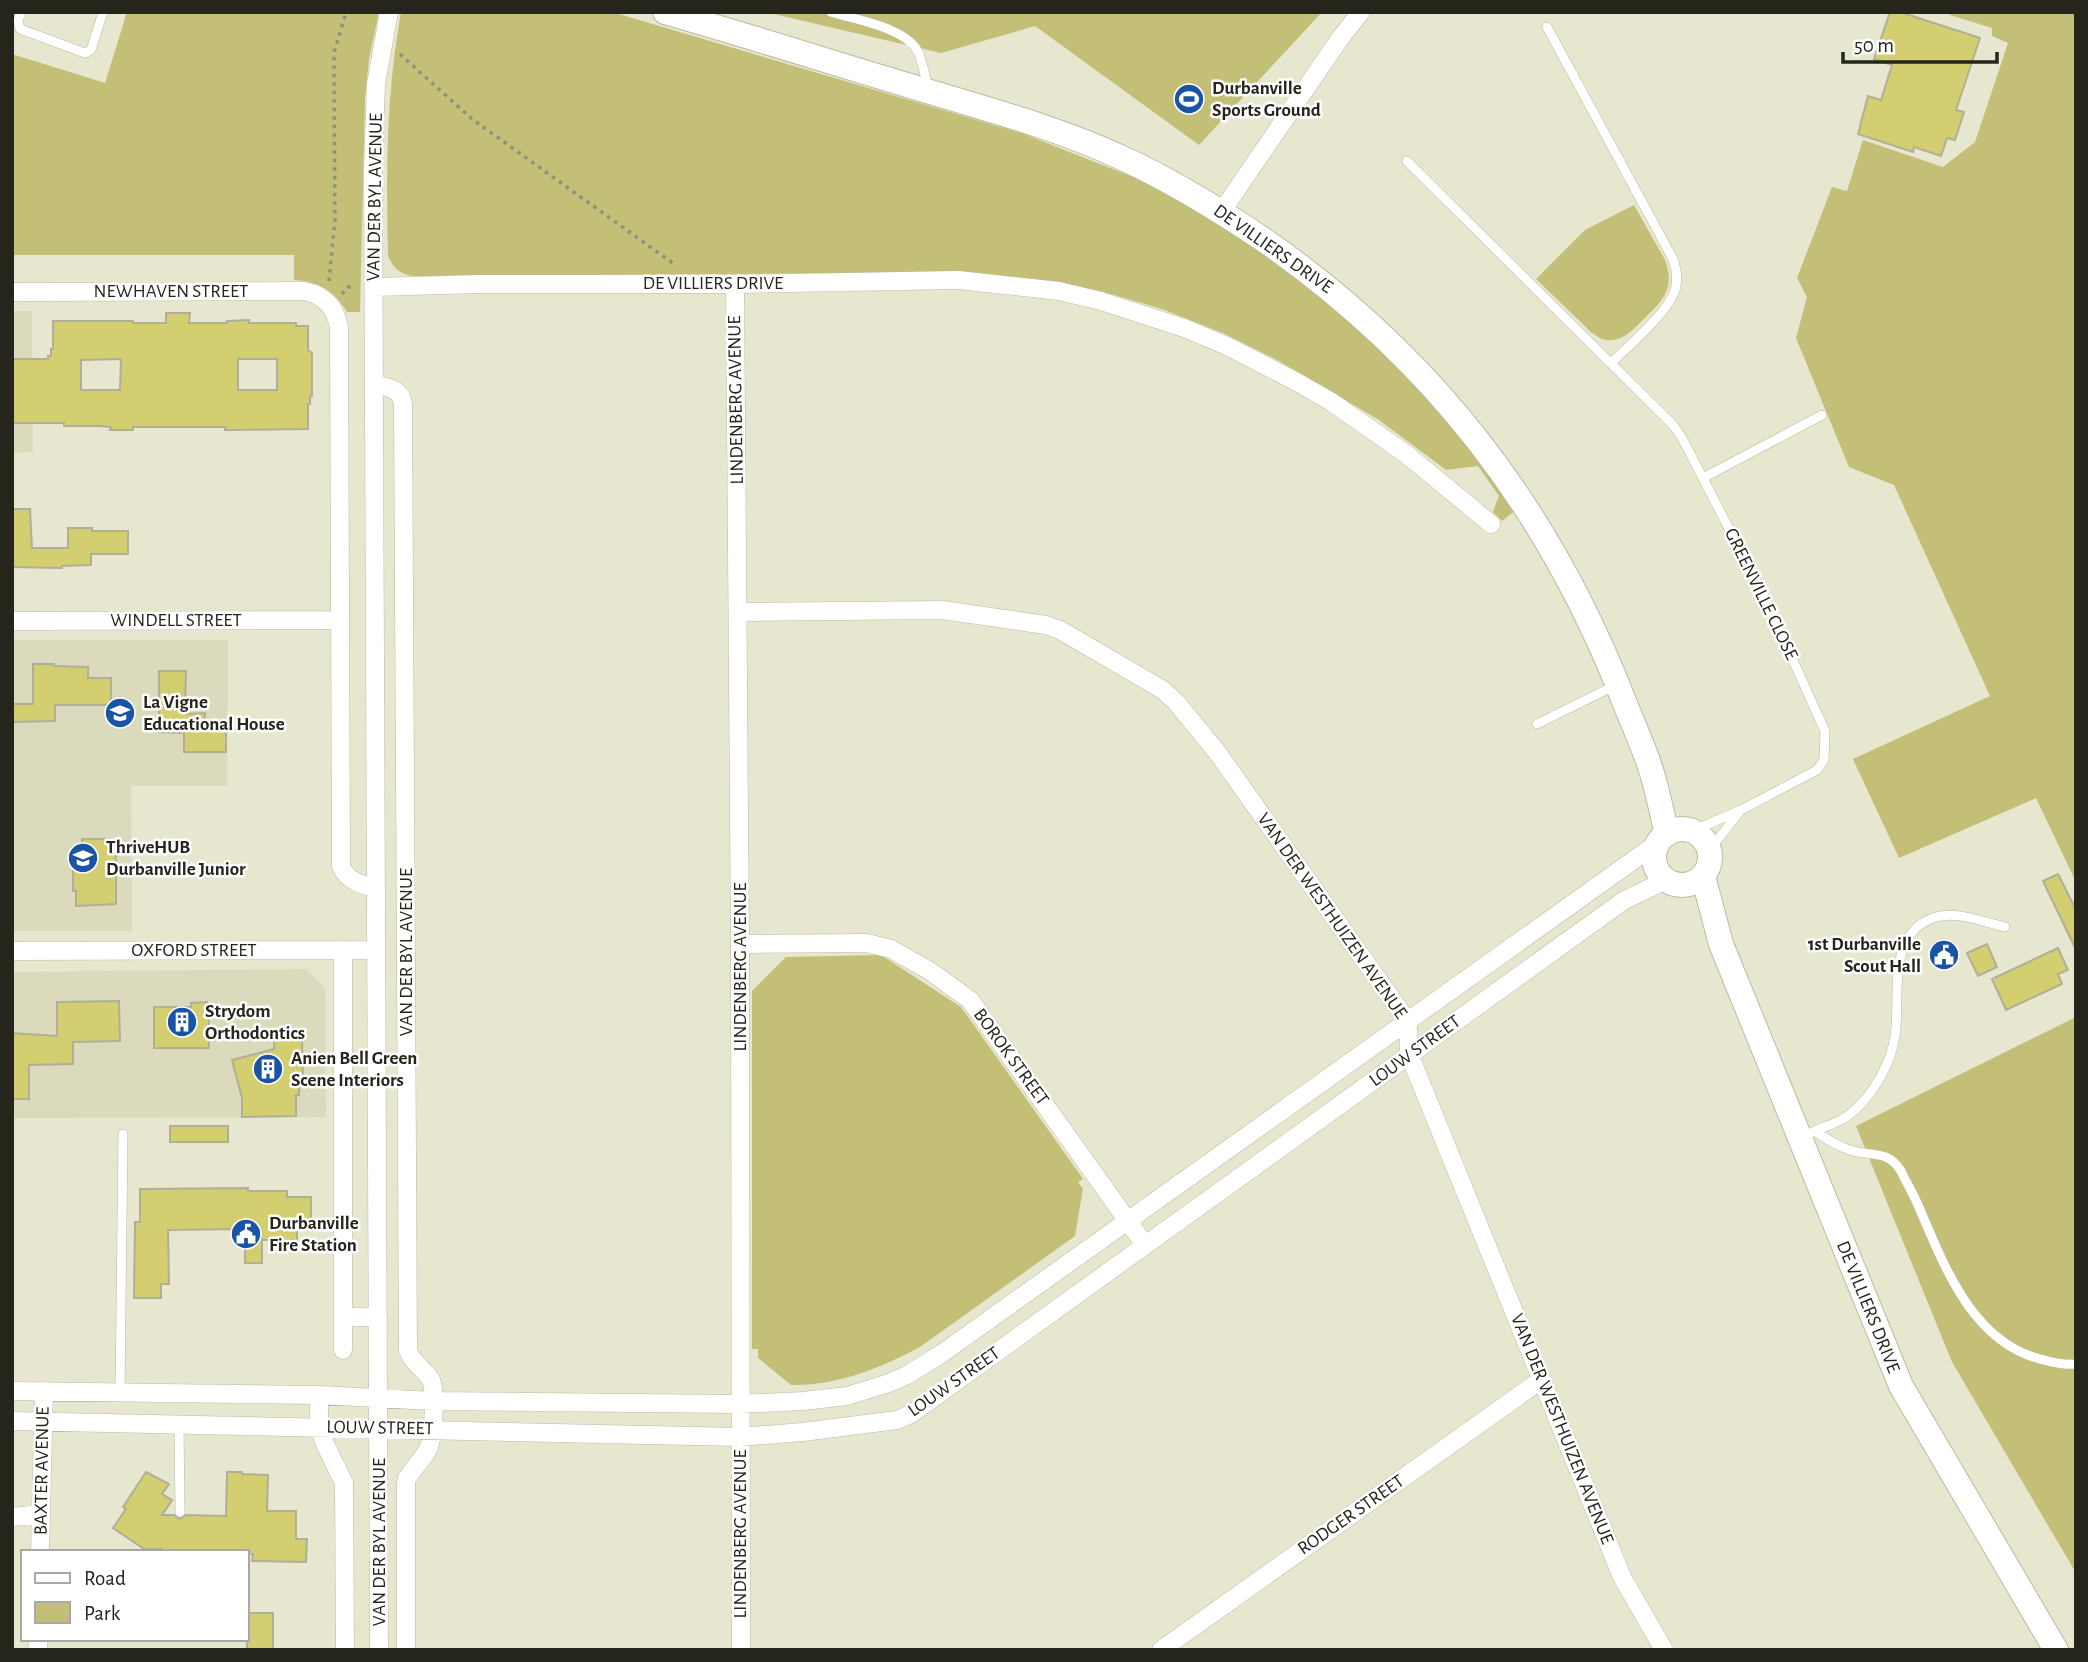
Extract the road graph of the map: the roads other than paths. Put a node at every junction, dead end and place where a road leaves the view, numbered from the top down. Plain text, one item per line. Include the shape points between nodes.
1 (21, 12) edge
2 (103, 12) edge
3 (389, 12) edge
4 (665, 12) edge
5 (831, 12) edge
6 (1361, 12) edge
7 (699, 17) edge
8 (1547, 27) dead end
9 (929, 92) junction
10 (1407, 161) dead end
11 (1222, 211) junction
12 (735, 284) junction
13 (374, 287) junction
14 (12, 292) edge
15 (329, 303) joint
16 (1611, 363) junction
17 (374, 384) junction
18 (1822, 415) dead end
19 (1703, 478) junction
20 (1491, 524) dead end
21 (738, 612) junction
22 (340, 620) junction
23 (12, 621) edge
24 (1617, 684) junction
25 (1537, 724) dead end
26 (1741, 810) junction
27 (1676, 834) junction
28 (1709, 850) junction
29 (1683, 880) junction
30 (376, 889) junction
31 (2005, 927) dead end
32 (740, 944) junction
33 (343, 950) junction
34 (376, 950) junction
35 (12, 951) edge
36 (1408, 1022) junction
37 (1409, 1054) junction
38 (123, 1134) dead end
39 (1807, 1134) junction
40 (1128, 1221) junction
41 (1145, 1245) junction
42 (343, 1316) junction
43 (378, 1318) junction
44 (343, 1350) dead end
45 (2076, 1364) edge
46 (1541, 1380) junction
47 (12, 1391) edge
48 (44, 1391) junction
49 (120, 1392) junction
50 (319, 1395) junction
51 (378, 1398) junction
52 (433, 1401) junction
53 (740, 1404) junction
54 (12, 1422) edge
55 (43, 1422) junction
56 (179, 1424) junction
57 (319, 1427) junction
58 (378, 1429) junction
59 (433, 1429) junction
60 (740, 1437) junction
61 (180, 1512) dead end
62 (41, 1514) junction
63 (12, 1517) edge
64 (40, 1550) edge
65 (345, 1650) edge
66 (379, 1650) edge
67 (406, 1650) edge
68 (741, 1650) edge
69 (1161, 1650) edge
70 (1664, 1650) edge
71 (2056, 1650) edge

1 - 2 lane via 20,29 85,53 91,50
3 - 13 street, VAN DER BYL AVENUE via 376,84
4 - 7 street, DE VILLIERS DRIVE
5 - 9 lane via 909,40 919,52
6 - 11 street
7 - 9 street, DE VILLIERS DRIVE
8 - 16 lane via 1676,267 1673,296
9 - 11 street, DE VILLIERS DRIVE via 1082,140
10 - 16 lane, GREENVILLE CLOSE
11 - 24 street, DE VILLIERS DRIVE via 1339,296 1398,349 1457,414 1543,534 1594,628
12 - 13 street, DE VILLIERS DRIVE
12 - 20 street, DE VILLIERS DRIVE via 958,280 1059,292 1143,314 1225,345 1330,401 1406,454
12 - 21 street, LINDENBERG AVENUE
13 - 17 street, VAN DER BYL AVENUE
14 - 15 street, NEWHAVEN STREET via 304,291
15 - 22 street, VAN DER BYL AVENUE via 339,328
16 - 19 lane, GREENVILLE CLOSE via 1673,425
17 - 30 street, VAN DER BYL AVENUE
17 - 52 street, VAN DER BYL AVENUE via 397,391 403,404 408,1350 431,1381
18 - 19 lane
19 - 26 lane, GREENVILLE CLOSE via 1764,596 1825,731 1824,760 1818,770
21 - 32 street, LINDENBERG AVENUE
21 - 36 street, VAN DER WESTHUIZEN AVENUE via 942,610 1046,625 1163,690 1217,752
22 - 23 street, WINDELL STREET
22 - 30 street, VAN DER BYL AVENUE via 341,866 351,879
24 - 25 lane
24 - 27 street, DE VILLIERS DRIVE
26 - 27 lane, GREENVILLE CLOSE
26 - 28 lane, GREENVILLE CLOSE
27 - 28 street via 1700,835
27 - 29 street via 1655,852 1655,862 1659,872
27 - 36 street, LOUW STREET
28 - 29 street via 1708,868
29 - 37 street, LOUW STREET via 1623,901
29 - 39 street, DE VILLIERS DRIVE via 1721,944
30 - 34 street, VAN DER BYL AVENUE
31 - 39 lane via 1955,916 1937,917 1913,931 1902,950 1895,1034 1884,1071 1851,1113
32 - 40 street, BOROK STREET via 867,943 891,949 940,978 970,1000
32 - 53 street, LINDENBERG AVENUE
33 - 34 street, OXFORD STREET
33 - 35 street, OXFORD STREET
33 - 42 street
34 - 43 street, VAN DER BYL AVENUE
36 - 37 street, VAN DER WESTHUIZEN AVENUE
36 - 40 street, LOUW STREET
37 - 41 street, LOUW STREET
37 - 46 street, VAN DER WESTHUIZEN AVENUE
38 - 49 lane
39 - 45 lane via 1896,1163 1955,1286 1979,1320 2015,1350 2053,1363
39 - 71 street, DE VILLIERS DRIVE via 1901,1386
40 - 41 street, BOROK STREET
40 - 53 street, LOUW STREET via 907,1375 847,1396
41 - 60 street, LOUW STREET via 904,1418
42 - 43 street
42 - 44 street
43 - 51 street, VAN DER BYL AVENUE
46 - 69 street, RODGER STREET
46 - 70 street, VAN DER WESTHUIZEN AVENUE via 1622,1577
47 - 48 street, LOUW STREET
48 - 49 street, LOUW STREET
48 - 55 street, BAXTER AVENUE
49 - 50 street, LOUW STREET
50 - 51 street, LOUW STREET
50 - 57 street
51 - 52 street, LOUW STREET
51 - 58 street, VAN DER BYL AVENUE
52 - 53 street, LOUW STREET
52 - 59 street, VAN DER BYL AVENUE
53 - 60 street, LINDENBERG AVENUE
54 - 55 street, LOUW STREET
55 - 56 street, LOUW STREET
55 - 62 street, BAXTER AVENUE
56 - 57 street, LOUW STREET
56 - 61 lane
57 - 58 street, LOUW STREET
57 - 65 street via 344,1483
58 - 59 street, LOUW STREET
58 - 66 street, VAN DER BYL AVENUE
59 - 60 street, LOUW STREET
59 - 67 street, VAN DER BYL AVENUE via 428,1449 406,1483
60 - 68 street, LINDENBERG AVENUE
62 - 63 street
62 - 64 street, BAXTER AVENUE

